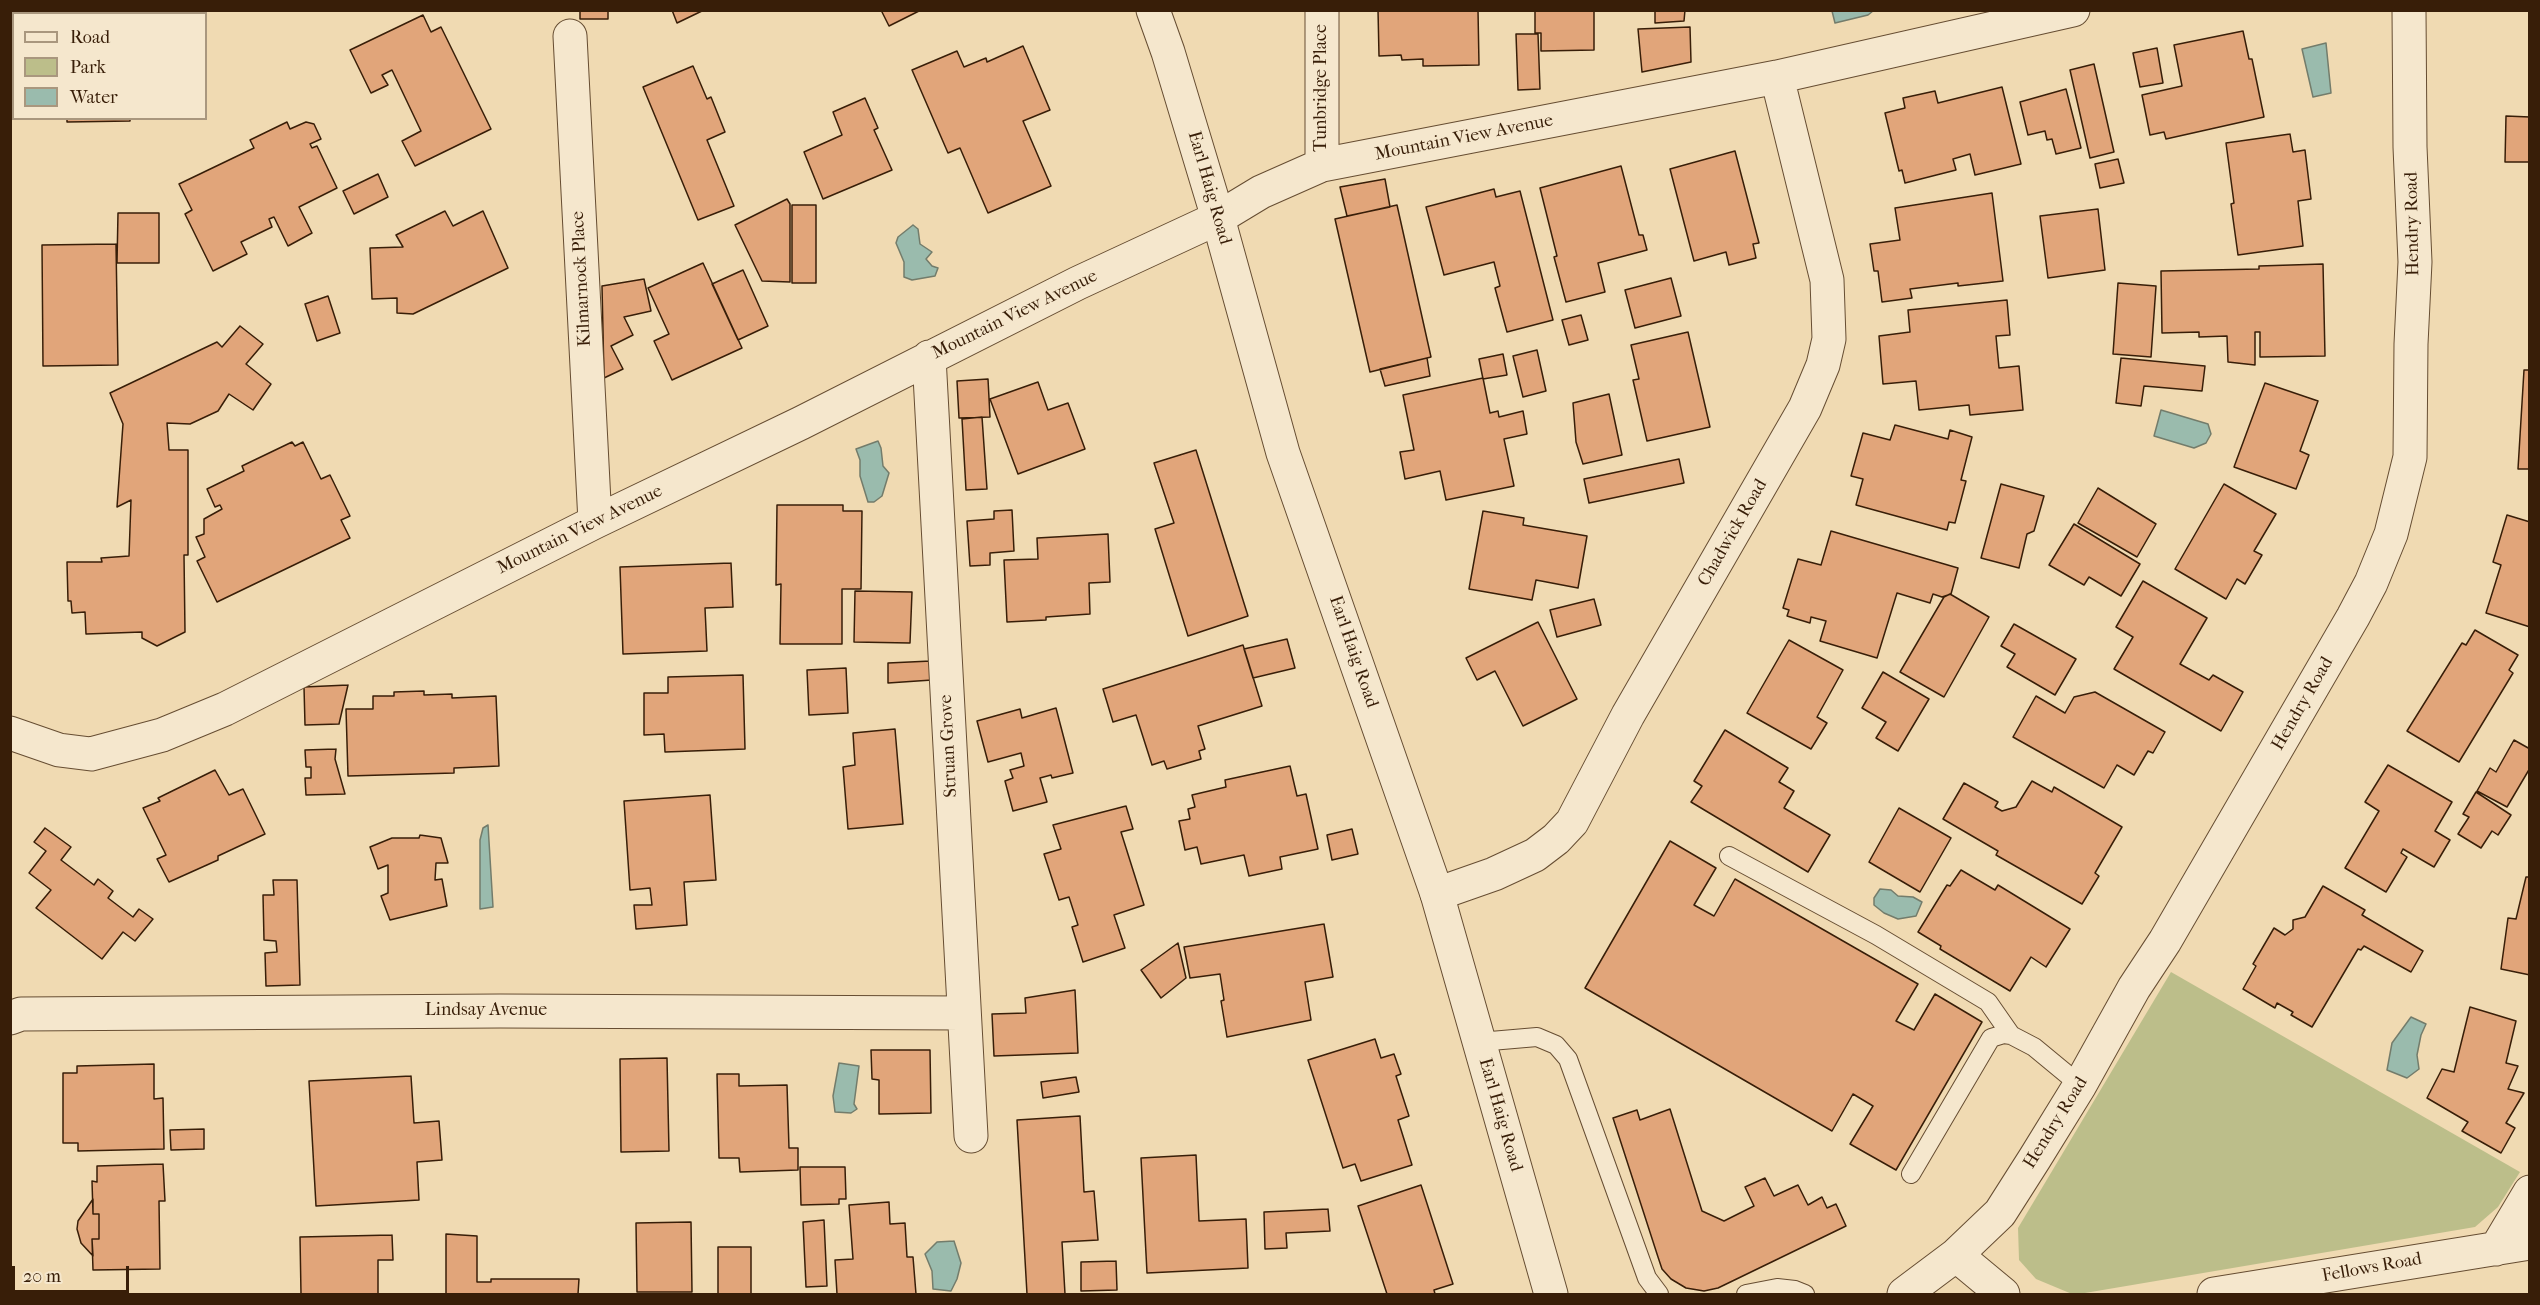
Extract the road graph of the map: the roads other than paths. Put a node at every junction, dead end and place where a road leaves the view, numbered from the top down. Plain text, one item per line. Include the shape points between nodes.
1 (1153, 10) edge
2 (1322, 10) edge
3 (2073, 10) edge
4 (2409, 10) edge
5 (570, 36) dead end
6 (1777, 77) junction
7 (1322, 165) junction
8 (1218, 218) junction
9 (929, 357) junction
10 (595, 522) junction
11 (10, 733) edge
12 (1729, 856) dead end
13 (1437, 894) junction
14 (963, 1012) junction
15 (10, 1018) edge
16 (2011, 1035) junction
17 (1479, 1042) junction
18 (2080, 1085) junction
19 (971, 1136) dead end
20 (1911, 1174) dead end
21 (2529, 1192) edge
22 (2529, 1243) edge
23 (2496, 1249) junction
24 (1956, 1255) junction
25 (1551, 1294) edge
26 (1659, 1294) edge
27 (1746, 1294) edge
28 (1805, 1294) edge
29 (1904, 1294) edge
30 (2002, 1294) edge
31 (2214, 1294) edge

1 - 8 street, Earl Haig Road
2 - 7 street, Tunbridge Place
3 - 6 street, Mountain View Avenue
4 - 18 street, Hendry Road via 2415,262 2410,457 2391,534 2353,617
5 - 10 street, Kilmarnock Place
6 - 7 street, Mountain View Avenue
6 - 13 street, Chadwick Road via 1829,299 1830,339 1806,408 1628,715 1572,822 1534,855
7 - 8 street, Mountain View Avenue via 1261,192
8 - 9 street, Mountain View Avenue
8 - 13 street, Earl Haig Road via 1283,453
9 - 10 street, Mountain View Avenue
9 - 14 street, Struan Grove
10 - 11 street, Mountain View Avenue via 225,709 162,735 91,754 59,750
12 - 16 lane via 1876,935 1988,1002
13 - 17 street, Earl Haig Road
14 - 15 street, Lindsay Avenue via 488,1011 21,1014
14 - 19 street, Struan Grove
16 - 18 lane via 2034,1047
16 - 20 lane via 1991,1038
17 - 25 street, Earl Haig Road
17 - 26 lane via 1537,1037 1556,1045 1568,1059 1647,1278
18 - 24 street, Hendry Road via 2000,1212
21 - 23 street
22 - 23 street, Fellows Road
23 - 31 street, Fellows Road
24 - 29 street, Hendry Road
24 - 30 street
27 - 28 lane via 1777,1288

